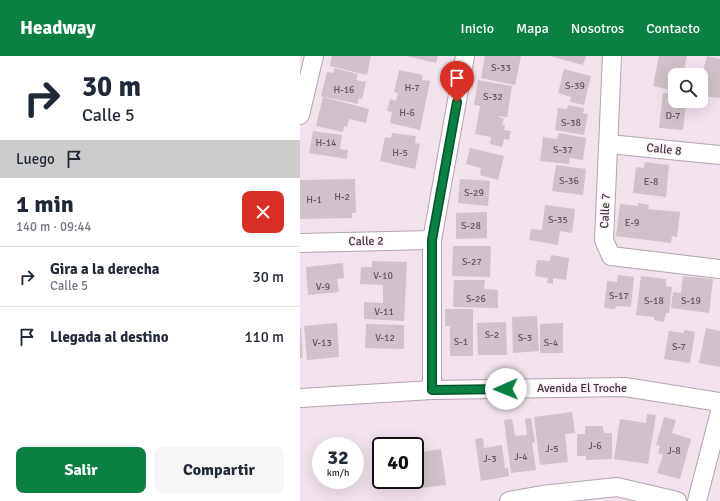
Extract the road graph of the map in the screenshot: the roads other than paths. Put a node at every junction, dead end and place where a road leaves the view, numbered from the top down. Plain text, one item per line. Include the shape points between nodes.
1 (314, 56) edge
2 (465, 56) edge
3 (612, 56) edge
4 (300, 114) edge
5 (609, 144) junction
6 (720, 155) edge
7 (432, 240) junction
8 (300, 243) edge
9 (720, 270) edge
10 (432, 390) junction
11 (300, 398) edge
12 (720, 402) edge
13 (720, 412) edge
14 (542, 498) edge
15 (509, 501) edge
16 (677, 501) edge
17 (697, 501) edge

1 - 4 street
2 - 7 street
3 - 5 street, Calle 7
5 - 6 street, Calle 8
5 - 9 street, Calle 7 via 604,240 611,256
7 - 8 street, Calle 2
7 - 10 street
10 - 11 street, Avenida El Troche
10 - 12 street, Avenida El Troche via 625,387
13 - 17 street
14 - 15 street
14 - 16 street via 617,486

